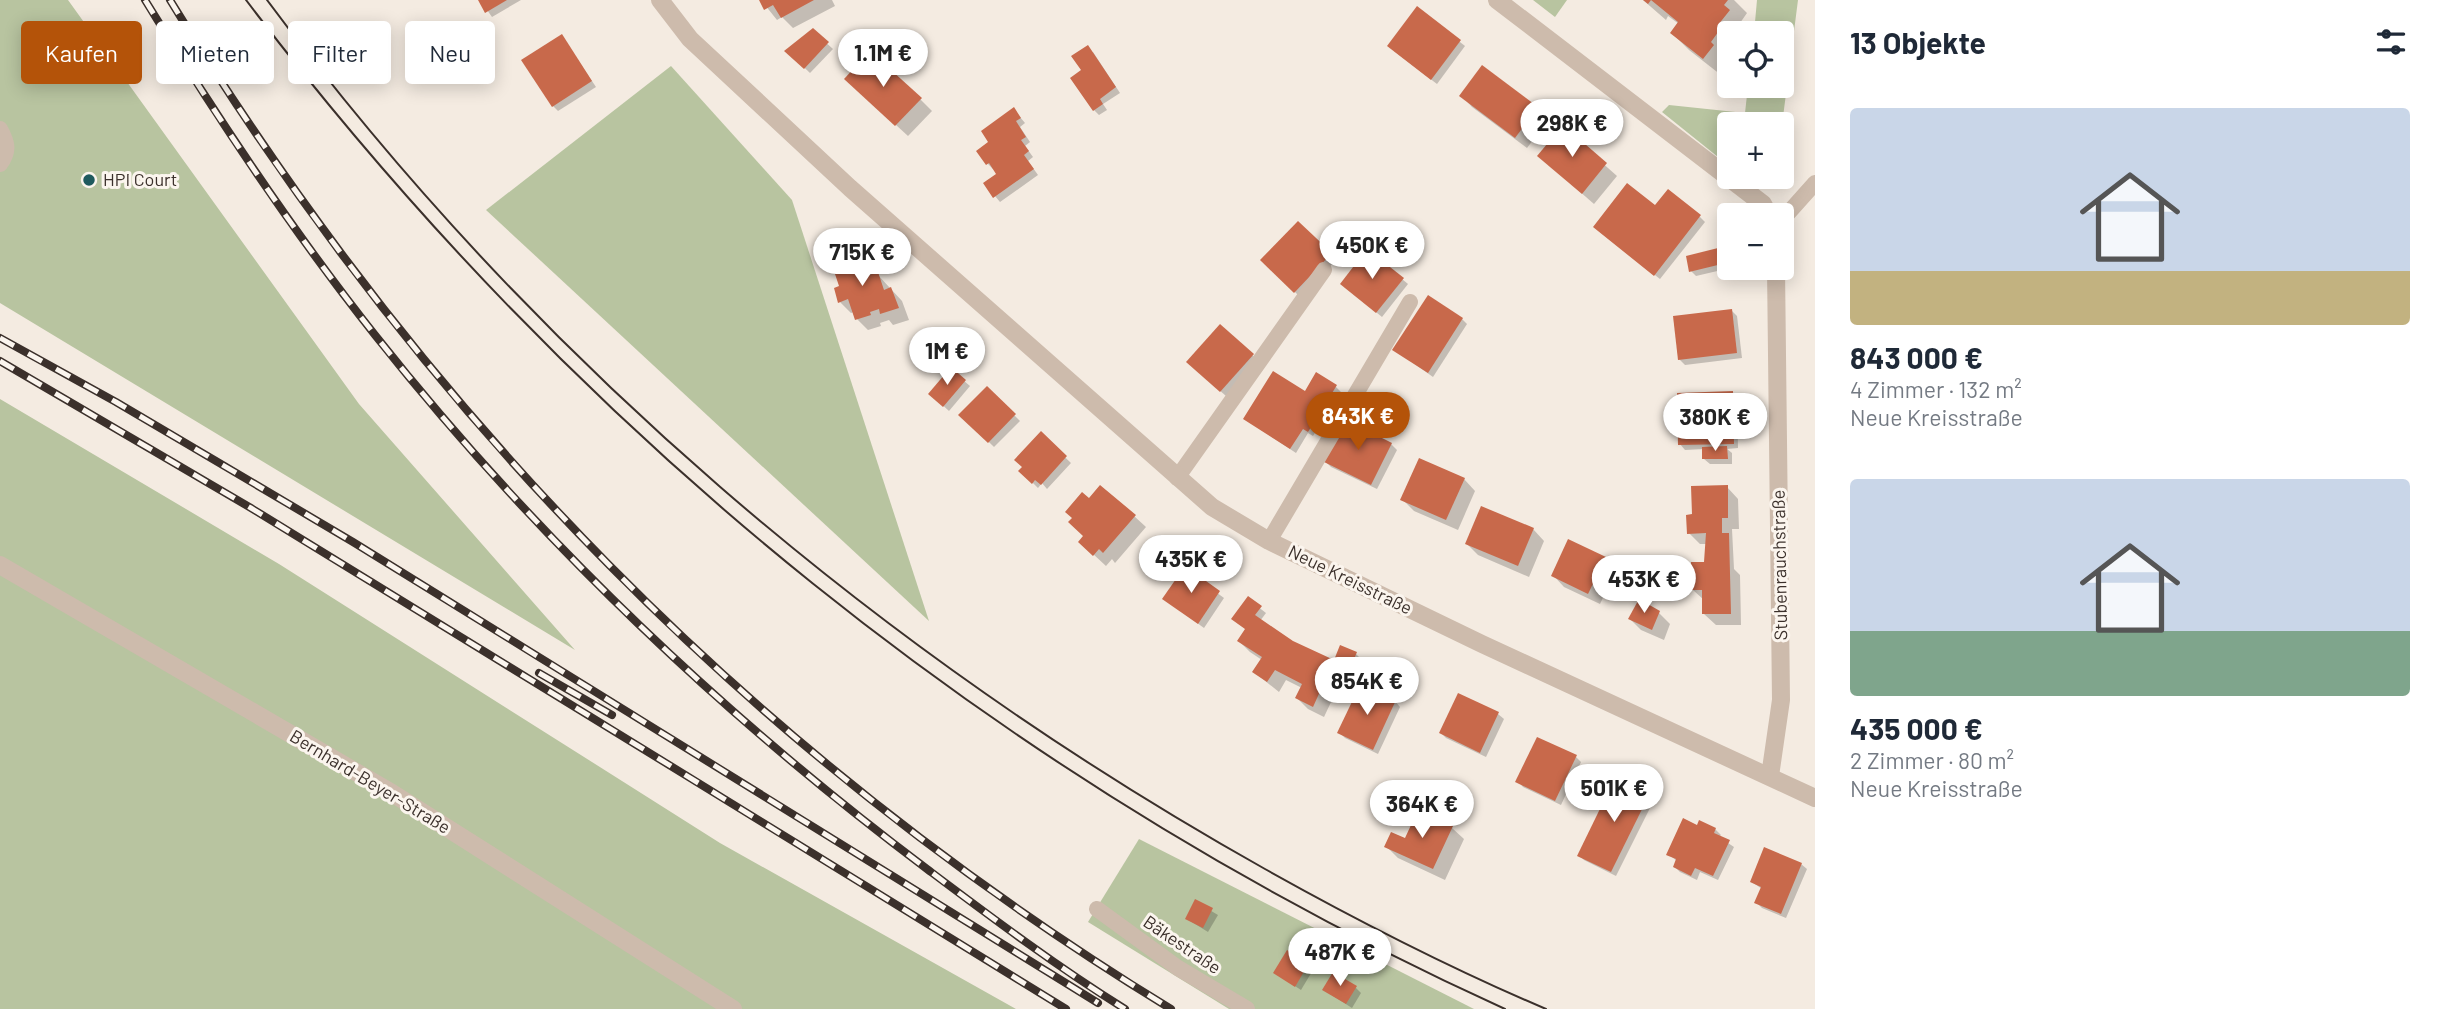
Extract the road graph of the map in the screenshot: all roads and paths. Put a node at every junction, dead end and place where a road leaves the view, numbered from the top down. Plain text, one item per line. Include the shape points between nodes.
1 (660, 0) edge
2 (1497, 0) edge
3 (0, 129) edge
4 (0, 164) edge
5 (1815, 183) edge
6 (1762, 203) edge
7 (1794, 207) edge
8 (1324, 270) dead end
9 (1776, 280) edge
10 (1410, 302) dead end
11 (1177, 478) junction
12 (1269, 541) junction
13 (0, 565) edge
14 (1770, 776) junction
15 (1815, 798) edge
16 (1097, 909) dead end
17 (733, 1009) edge
18 (1247, 1009) edge

1 - 11 street, Neue Kreisstraße via 690,39 850,188
2 - 6 street
3 - 4 lane via 7,142
5 - 7 lane
8 - 11 lane
9 - 14 street, Stubenrauchstraße via 1781,700
10 - 12 lane
11 - 12 street, Neue Kreisstraße via 1212,507
12 - 14 street, Neue Kreisstraße
13 - 17 street, Bernhard-Beyer-Straße via 392,793
14 - 15 street, Neue Kreisstraße
16 - 18 lane, Bäkestraße via 1178,968

